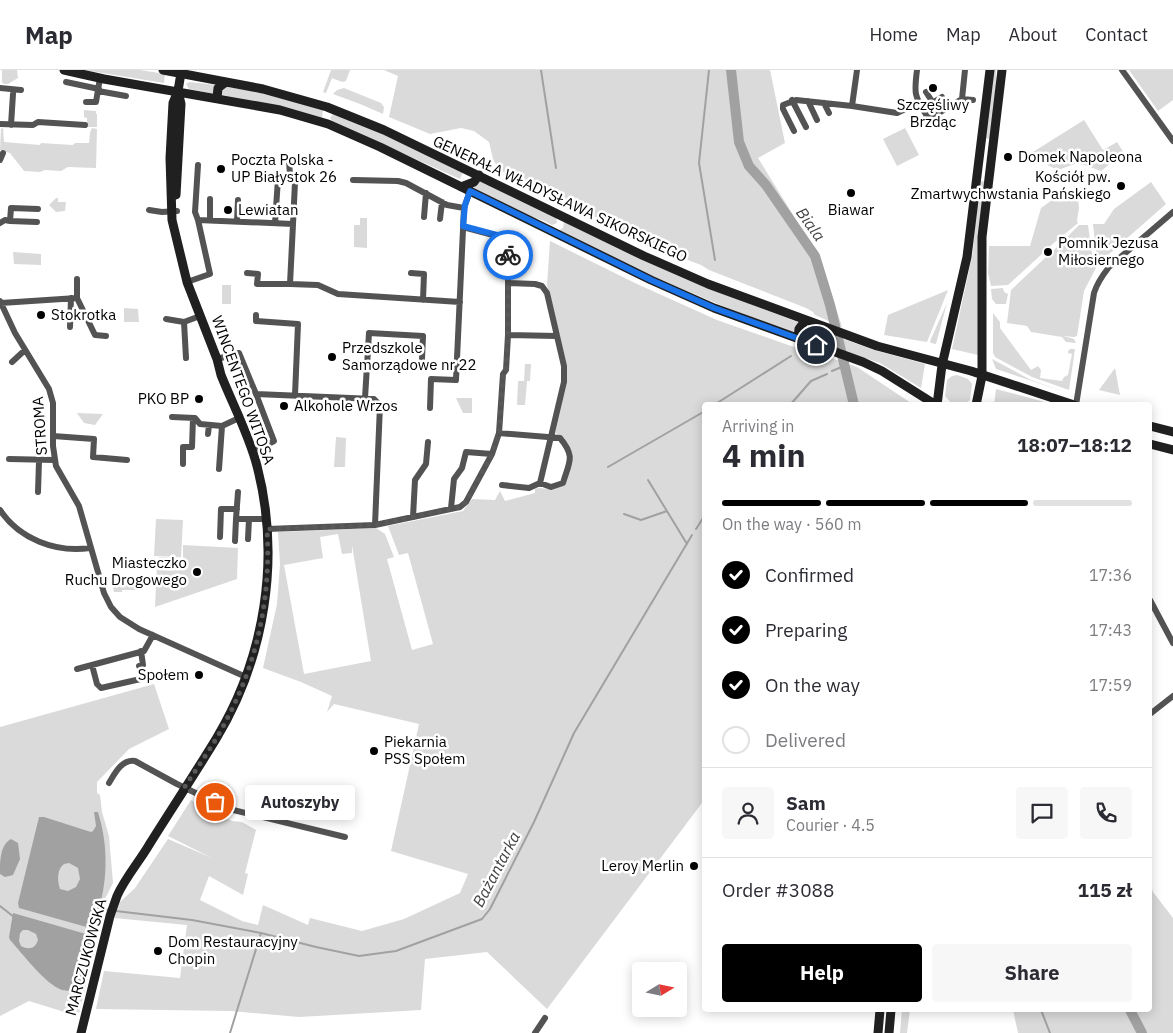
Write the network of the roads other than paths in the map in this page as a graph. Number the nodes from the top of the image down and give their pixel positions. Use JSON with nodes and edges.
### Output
{"nodes":[{"id":1,"x":64,"y":70,"type":"edge"},
{"id":2,"x":163,"y":70,"type":"edge"},
{"id":3,"x":856,"y":70,"type":"edge"},
{"id":4,"x":916,"y":70,"type":"edge"},
{"id":5,"x":965,"y":70,"type":"edge"},
{"id":6,"x":990,"y":70,"type":"edge"},
{"id":7,"x":1002,"y":70,"type":"edge"},
{"id":8,"x":1122,"y":70,"type":"edge"},
{"id":9,"x":181,"y":72,"type":"edge"},
{"id":10,"x":100,"y":78,"type":"junction"},
{"id":11,"x":66,"y":82,"type":"dead end"},
{"id":12,"x":226,"y":82,"type":"junction"},
{"id":13,"x":0,"y":88,"type":"edge"},
{"id":14,"x":21,"y":90,"type":"dead end"},
{"id":15,"x":98,"y":90,"type":"junction"},
{"id":16,"x":178,"y":91,"type":"junction"},
{"id":17,"x":926,"y":92,"type":"dead end"},
{"id":18,"x":13,"y":94,"type":"dead end"},
{"id":19,"x":126,"y":96,"type":"dead end"},
{"id":20,"x":942,"y":97,"type":"dead end"},
{"id":21,"x":217,"y":98,"type":"junction"},
{"id":22,"x":962,"y":99,"type":"junction"},
{"id":23,"x":792,"y":100,"type":"junction"},
{"id":24,"x":973,"y":100,"type":"dead end"},
{"id":25,"x":808,"y":101,"type":"junction"},
{"id":26,"x":86,"y":102,"type":"dead end"},
{"id":27,"x":824,"y":103,"type":"junction"},
{"id":28,"x":932,"y":103,"type":"junction"},
{"id":29,"x":327,"y":106,"type":"junction"},
{"id":30,"x":852,"y":106,"type":"junction"},
{"id":31,"x":920,"y":106,"type":"junction"},
{"id":32,"x":829,"y":113,"type":"dead end"},
{"id":33,"x":818,"y":120,"type":"dead end"},
{"id":34,"x":0,"y":124,"type":"edge"},
{"id":35,"x":328,"y":124,"type":"junction"},
{"id":36,"x":11,"y":125,"type":"junction"},
{"id":37,"x":85,"y":125,"type":"dead end"},
{"id":38,"x":806,"y":127,"type":"dead end"},
{"id":39,"x":794,"y":131,"type":"dead end"},
{"id":40,"x":1173,"y":141,"type":"edge"},
{"id":41,"x":3,"y":153,"type":"dead end"},
{"id":42,"x":0,"y":160,"type":"edge"},
{"id":43,"x":289,"y":160,"type":"dead end"},
{"id":44,"x":198,"y":165,"type":"dead end"},
{"id":45,"x":479,"y":175,"type":"junction"},
{"id":46,"x":278,"y":179,"type":"dead end"},
{"id":47,"x":353,"y":180,"type":"dead end"},
{"id":48,"x":461,"y":187,"type":"junction"},
{"id":49,"x":470,"y":191,"type":"junction"},
{"id":50,"x":426,"y":193,"type":"junction"},
{"id":51,"x":210,"y":198,"type":"dead end"},
{"id":52,"x":238,"y":200,"type":"dead end"},
{"id":53,"x":442,"y":202,"type":"junction"},
{"id":54,"x":464,"y":208,"type":"junction"},
{"id":55,"x":38,"y":209,"type":"dead end"},
{"id":56,"x":149,"y":210,"type":"dead end"},
{"id":57,"x":174,"y":211,"type":"junction"},
{"id":58,"x":1173,"y":212,"type":"edge"},
{"id":59,"x":559,"y":214,"type":"junction"},
{"id":60,"x":424,"y":217,"type":"dead end"},
{"id":61,"x":440,"y":219,"type":"dead end"},
{"id":62,"x":198,"y":220,"type":"junction"},
{"id":63,"x":210,"y":220,"type":"junction"},
{"id":64,"x":10,"y":221,"type":"junction"},
{"id":65,"x":37,"y":222,"type":"dead end"},
{"id":66,"x":237,"y":222,"type":"junction"},
{"id":67,"x":0,"y":223,"type":"edge"},
{"id":68,"x":275,"y":223,"type":"junction"},
{"id":69,"x":293,"y":224,"type":"junction"},
{"id":70,"x":463,"y":226,"type":"junction"},
{"id":71,"x":551,"y":231,"type":"junction"},
{"id":72,"x":246,"y":273,"type":"dead end"},
{"id":73,"x":411,"y":273,"type":"dead end"},
{"id":74,"x":77,"y":279,"type":"dead end"},
{"id":75,"x":188,"y":282,"type":"junction"},
{"id":76,"x":508,"y":283,"type":"junction"},
{"id":77,"x":290,"y":284,"type":"junction"},
{"id":78,"x":74,"y":298,"type":"junction"},
{"id":79,"x":423,"y":300,"type":"junction"},
{"id":80,"x":0,"y":302,"type":"edge"},
{"id":81,"x":460,"y":302,"type":"junction"},
{"id":82,"x":256,"y":315,"type":"dead end"},
{"id":83,"x":200,"y":316,"type":"junction"},
{"id":84,"x":166,"y":319,"type":"dead end"},
{"id":85,"x":805,"y":321,"type":"junction"},
{"id":86,"x":184,"y":322,"type":"junction"},
{"id":87,"x":70,"y":326,"type":"dead end"},
{"id":88,"x":508,"y":334,"type":"junction"},
{"id":89,"x":106,"y":336,"type":"dead end"},
{"id":90,"x":557,"y":336,"type":"junction"},
{"id":91,"x":798,"y":339,"type":"junction"},
{"id":92,"x":25,"y":350,"type":"junction"},
{"id":93,"x":186,"y":358,"type":"dead end"},
{"id":94,"x":217,"y":359,"type":"junction"},
{"id":95,"x":422,"y":359,"type":"dead end"},
{"id":96,"x":12,"y":362,"type":"dead end"},
{"id":97,"x":942,"y":365,"type":"junction"},
{"id":98,"x":982,"y":376,"type":"junction"},
{"id":99,"x":256,"y":394,"type":"junction"},
{"id":100,"x":295,"y":395,"type":"junction"},
{"id":101,"x":365,"y":398,"type":"junction"},
{"id":102,"x":931,"y":402,"type":"edge"},
{"id":103,"x":936,"y":402,"type":"edge"},
{"id":104,"x":977,"y":402,"type":"edge"},
{"id":105,"x":1065,"y":402,"type":"edge"},
{"id":106,"x":1076,"y":402,"type":"edge"},
{"id":107,"x":430,"y":408,"type":"dead end"},
{"id":108,"x":172,"y":417,"type":"dead end"},
{"id":109,"x":193,"y":418,"type":"junction"},
{"id":110,"x":239,"y":418,"type":"junction"},
{"id":111,"x":209,"y":425,"type":"junction"},
{"id":112,"x":222,"y":426,"type":"junction"},
{"id":113,"x":1152,"y":427,"type":"edge"},
{"id":114,"x":1173,"y":432,"type":"edge"},
{"id":115,"x":499,"y":433,"type":"junction"},
{"id":116,"x":208,"y":434,"type":"dead end"},
{"id":117,"x":53,"y":436,"type":"junction"},
{"id":118,"x":551,"y":436,"type":"junction"},
{"id":119,"x":428,"y":442,"type":"dead end"},
{"id":120,"x":1152,"y":445,"type":"edge"},
{"id":121,"x":1173,"y":450,"type":"edge"},
{"id":122,"x":253,"y":452,"type":"junction"},
{"id":123,"x":492,"y":454,"type":"junction"},
{"id":124,"x":10,"y":460,"type":"dead end"},
{"id":125,"x":54,"y":460,"type":"junction"},
{"id":126,"x":127,"y":460,"type":"dead end"},
{"id":127,"x":39,"y":461,"type":"junction"},
{"id":128,"x":183,"y":464,"type":"dead end"},
{"id":129,"x":219,"y":469,"type":"dead end"},
{"id":130,"x":540,"y":483,"type":"junction"},
{"id":131,"x":502,"y":484,"type":"dead end"},
{"id":132,"x":38,"y":492,"type":"dead end"},
{"id":133,"x":238,"y":492,"type":"dead end"},
{"id":134,"x":452,"y":508,"type":"junction"},
{"id":135,"x":237,"y":509,"type":"junction"},
{"id":136,"x":0,"y":510,"type":"edge"},
{"id":137,"x":413,"y":518,"type":"junction"},
{"id":138,"x":236,"y":519,"type":"junction"},
{"id":139,"x":249,"y":519,"type":"junction"},
{"id":140,"x":266,"y":519,"type":"junction"},
{"id":141,"x":375,"y":525,"type":"junction"},
{"id":142,"x":267,"y":529,"type":"junction"},
{"id":143,"x":220,"y":537,"type":"dead end"},
{"id":144,"x":248,"y":539,"type":"dead end"},
{"id":145,"x":235,"y":541,"type":"dead end"},
{"id":146,"x":90,"y":548,"type":"junction"},
{"id":147,"x":1152,"y":604,"type":"edge"},
{"id":148,"x":153,"y":635,"type":"junction"},
{"id":149,"x":1173,"y":643,"type":"edge"},
{"id":150,"x":141,"y":651,"type":"junction"},
{"id":151,"x":92,"y":665,"type":"junction"},
{"id":152,"x":139,"y":666,"type":"dead end"},
{"id":153,"x":77,"y":669,"type":"dead end"},
{"id":154,"x":246,"y":677,"type":"junction"},
{"id":155,"x":145,"y":678,"type":"dead end"},
{"id":156,"x":1173,"y":696,"type":"edge"},
{"id":157,"x":1152,"y":712,"type":"edge"},
{"id":158,"x":109,"y":783,"type":"dead end"},
{"id":159,"x":184,"y":788,"type":"junction"},
{"id":160,"x":344,"y":837,"type":"dead end"},
{"id":161,"x":880,"y":1012,"type":"edge"},
{"id":162,"x":891,"y":1012,"type":"edge"},
{"id":163,"x":545,"y":1018,"type":"dead end"},
{"id":164,"x":81,"y":1033,"type":"edge"},
{"id":165,"x":535,"y":1033,"type":"edge"},
{"id":166,"x":878,"y":1033,"type":"edge"},
{"id":167,"x":889,"y":1033,"type":"edge"}],
"edges":[{"from":1,"to":10,"type":"main road","name":"GENERAŁA WŁADYSŁAWA SIKORSKIEGO"},
{"from":2,"to":9,"type":"main road","name":"GENERAŁA WŁADYSŁAWA SIKORSKIEGO"},
{"from":3,"to":30,"type":"street"},
{"from":4,"to":31,"type":"street"},
{"from":5,"to":22,"type":"street"},
{"from":6,"to":97,"type":"main road"},
{"from":7,"to":98,"type":"main road"},
{"from":8,"to":40,"type":"street"},
{"from":9,"to":12,"type":"main road","name":"GENERAŁA WŁADYSŁAWA SIKORSKIEGO"},
{"from":9,"to":16,"type":"main road","name":"WINCENTEGO WITOSA"},
{"from":10,"to":15,"type":"street"},
{"from":10,"to":16,"type":"main road","name":"GENERAŁA WŁADYSŁAWA SIKORSKIEGO"},
{"from":11,"to":15,"type":"street"},
{"from":12,"to":21,"type":"main road"},
{"from":12,"to":29,"type":"main road","name":"GENERAŁA WŁADYSŁAWA SIKORSKIEGO"},
{"from":13,"to":14,"type":"street"},
{"from":15,"to":19,"type":"street"},
{"from":15,"to":26,"type":"street"},
{"from":16,"to":21,"type":"main road","name":"GENERAŁA WŁADYSŁAWA SIKORSKIEGO"},
{"from":16,"to":57,"type":"main road","name":"WINCENTEGO WITOSA"},
{"from":17,"to":28,"type":"street"},
{"from":18,"to":36,"type":"street"},
{"from":20,"to":28,"type":"street"},
{"from":21,"to":35,"type":"main road","name":"GENERAŁA WŁADYSŁAWA SIKORSKIEGO"},
{"from":22,"to":24,"type":"street"},
{"from":22,"to":31,"type":"street"},
{"from":23,"to":25,"type":"street"},
{"from":23,"to":38,"type":"street"},
{"from":23,"to":39,"type":"street"},
{"from":25,"to":27,"type":"street"},
{"from":25,"to":33,"type":"street"},
{"from":27,"to":30,"type":"street"},
{"from":27,"to":32,"type":"street"},
{"from":28,"to":31,"type":"street"},
{"from":29,"to":35,"type":"main road"},
{"from":29,"to":45,"type":"main road","name":"GENERAŁA WŁADYSŁAWA SIKORSKIEGO"},
{"from":30,"to":31,"type":"street"},
{"from":34,"to":36,"type":"street"},
{"from":35,"to":48,"type":"main road","name":"GENERAŁA WŁADYSŁAWA SIKORSKIEGO"},
{"from":36,"to":37,"type":"street"},
{"from":41,"to":42,"type":"street"},
{"from":43,"to":69,"type":"street"},
{"from":44,"to":62,"type":"street"},
{"from":45,"to":48,"type":"main road"},
{"from":45,"to":59,"type":"main road","name":"GENERAŁA WŁADYSŁAWA SIKORSKIEGO"},
{"from":46,"to":68,"type":"street"},
{"from":47,"to":50,"type":"street"},
{"from":48,"to":49,"type":"main road","name":"GENERAŁA WŁADYSŁAWA SIKORSKIEGO"},
{"from":49,"to":54,"type":"street"},
{"from":49,"to":71,"type":"main road","name":"GENERAŁA WŁADYSŁAWA SIKORSKIEGO"},
{"from":50,"to":53,"type":"street"},
{"from":50,"to":60,"type":"street"},
{"from":51,"to":63,"type":"street"},
{"from":52,"to":66,"type":"street"},
{"from":53,"to":54,"type":"street"},
{"from":53,"to":61,"type":"street"},
{"from":54,"to":70,"type":"street"},
{"from":55,"to":64,"type":"street"},
{"from":56,"to":57,"type":"street"},
{"from":57,"to":75,"type":"main road","name":"WINCENTEGO WITOSA"},
{"from":58,"to":106,"type":"street"},
{"from":59,"to":71,"type":"main road"},
{"from":59,"to":85,"type":"main road","name":"GENERAŁA WŁADYSŁAWA SIKORSKIEGO"},
{"from":62,"to":63,"type":"street"},
{"from":62,"to":75,"type":"street"},
{"from":63,"to":66,"type":"street"},
{"from":64,"to":65,"type":"street"},
{"from":64,"to":67,"type":"street"},
{"from":66,"to":68,"type":"street"},
{"from":68,"to":69,"type":"street"},
{"from":69,"to":77,"type":"street"},
{"from":70,"to":76,"type":"street"},
{"from":70,"to":81,"type":"street"},
{"from":71,"to":91,"type":"main road","name":"GENERAŁA WŁADYSŁAWA SIKORSKIEGO"},
{"from":72,"to":77,"type":"street"},
{"from":73,"to":79,"type":"street"},
{"from":74,"to":78,"type":"street"},
{"from":75,"to":83,"type":"main road","name":"WINCENTEGO WITOSA"},
{"from":76,"to":88,"type":"street"},
{"from":76,"to":90,"type":"street"},
{"from":77,"to":79,"type":"street"},
{"from":78,"to":80,"type":"street"},
{"from":78,"to":87,"type":"street"},
{"from":78,"to":89,"type":"street"},
{"from":79,"to":81,"type":"street"},
{"from":80,"to":92,"type":"street","name":"STROMA"},
{"from":81,"to":107,"type":"street"},
{"from":82,"to":100,"type":"street"},
{"from":83,"to":86,"type":"street"},
{"from":83,"to":94,"type":"main road","name":"WINCENTEGO WITOSA"},
{"from":84,"to":86,"type":"street"},
{"from":85,"to":91,"type":"main road"},
{"from":85,"to":97,"type":"main road","name":"GENERAŁA WŁADYSŁAWA SIKORSKIEGO"},
{"from":86,"to":93,"type":"street"},
{"from":88,"to":90,"type":"street"},
{"from":88,"to":115,"type":"street"},
{"from":90,"to":118,"type":"street"},
{"from":91,"to":102,"type":"main road","name":"GENERAŁA WŁADYSŁAWA SIKORSKIEGO"},
{"from":92,"to":96,"type":"street"},
{"from":92,"to":117,"type":"street","name":"STROMA"},
{"from":94,"to":99,"type":"street"},
{"from":94,"to":110,"type":"main road","name":"WINCENTEGO WITOSA"},
{"from":95,"to":101,"type":"street"},
{"from":97,"to":98,"type":"main road","name":"GENERAŁA WŁADYSŁAWA SIKORSKIEGO"},
{"from":97,"to":103,"type":"main road"},
{"from":98,"to":104,"type":"main road"},
{"from":98,"to":105,"type":"main road","name":"GENERAŁA WŁADYSŁAWA SIKORSKIEGO"},
{"from":99,"to":100,"type":"street"},
{"from":99,"to":122,"type":"street"},
{"from":100,"to":101,"type":"street"},
{"from":101,"to":141,"type":"street"},
{"from":108,"to":109,"type":"street"},
{"from":109,"to":111,"type":"street"},
{"from":109,"to":128,"type":"street"},
{"from":110,"to":112,"type":"street"},
{"from":110,"to":122,"type":"main road","name":"WINCENTEGO WITOSA"},
{"from":111,"to":112,"type":"street"},
{"from":111,"to":116,"type":"street"},
{"from":112,"to":129,"type":"street"},
{"from":113,"to":114,"type":"main road"},
{"from":115,"to":118,"type":"street"},
{"from":115,"to":123,"type":"street"},
{"from":117,"to":125,"type":"street","name":"STROMA"},
{"from":117,"to":126,"type":"street"},
{"from":118,"to":130,"type":"street"},
{"from":118,"to":130,"type":"street"},
{"from":119,"to":137,"type":"street"},
{"from":120,"to":121,"type":"main road"},
{"from":122,"to":140,"type":"main road","name":"WINCENTEGO WITOSA"},
{"from":123,"to":134,"type":"street"},
{"from":123,"to":134,"type":"street"},
{"from":124,"to":127,"type":"street"},
{"from":125,"to":127,"type":"street"},
{"from":125,"to":146,"type":"street","name":"STROMA"},
{"from":127,"to":132,"type":"street"},
{"from":130,"to":131,"type":"street"},
{"from":133,"to":135,"type":"street"},
{"from":134,"to":137,"type":"street"},
{"from":135,"to":138,"type":"street"},
{"from":135,"to":143,"type":"street"},
{"from":136,"to":146,"type":"street"},
{"from":137,"to":141,"type":"street"},
{"from":138,"to":139,"type":"street"},
{"from":138,"to":145,"type":"street"},
{"from":139,"to":140,"type":"street"},
{"from":139,"to":144,"type":"street"},
{"from":140,"to":142,"type":"main road","name":"WINCENTEGO WITOSA"},
{"from":141,"to":142,"type":"street"},
{"from":142,"to":154,"type":"main road","name":"WINCENTEGO WITOSA"},
{"from":146,"to":148,"type":"street","name":"STROMA"},
{"from":147,"to":149,"type":"street"},
{"from":148,"to":150,"type":"street"},
{"from":148,"to":154,"type":"street","name":"STROMA"},
{"from":150,"to":151,"type":"street"},
{"from":150,"to":152,"type":"street"},
{"from":151,"to":153,"type":"street"},
{"from":151,"to":155,"type":"street"},
{"from":154,"to":159,"type":"main road","name":"MARCZUKOWSKA"},
{"from":156,"to":157,"type":"street"},
{"from":158,"to":159,"type":"street"},
{"from":159,"to":160,"type":"street"},
{"from":159,"to":164,"type":"main road","name":"MARCZUKOWSKA"},
{"from":161,"to":166,"type":"main road"},
{"from":162,"to":167,"type":"main road"},
{"from":163,"to":165,"type":"street"}]}
